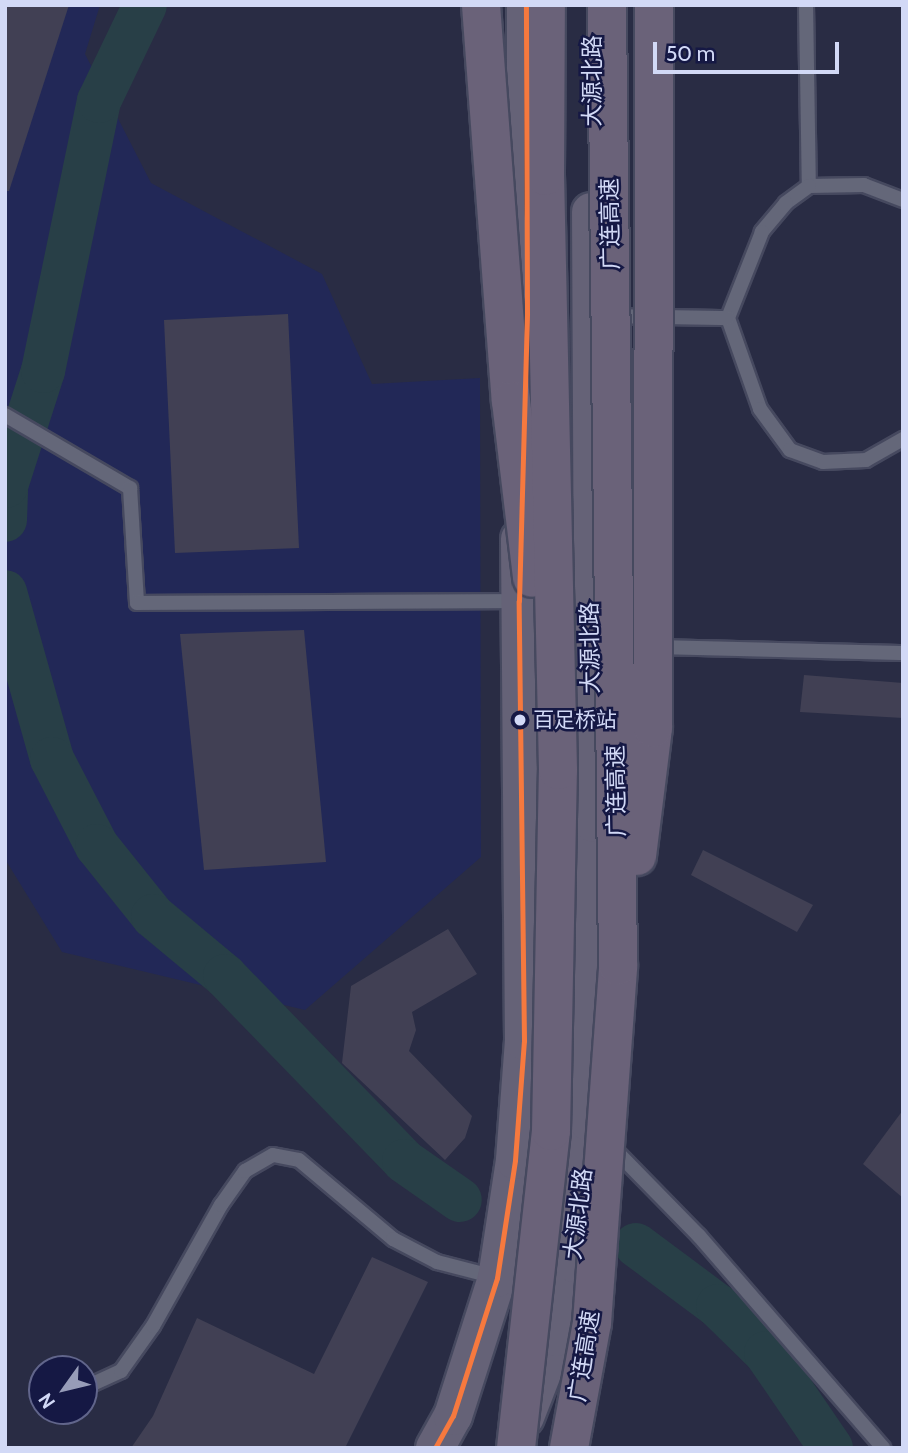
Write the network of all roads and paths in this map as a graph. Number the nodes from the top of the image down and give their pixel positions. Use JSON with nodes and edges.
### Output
{"nodes":[{"id":1,"x":481,"y":5,"type":"edge"},
{"id":2,"x":526,"y":5,"type":"edge"},
{"id":3,"x":546,"y":5,"type":"edge"},
{"id":4,"x":592,"y":5,"type":"edge"},
{"id":5,"x":607,"y":5,"type":"edge"},
{"id":6,"x":654,"y":5,"type":"edge"},
{"id":7,"x":806,"y":5,"type":"edge"},
{"id":8,"x":809,"y":186,"type":"junction"},
{"id":9,"x":903,"y":200,"type":"edge"},
{"id":10,"x":527,"y":313,"type":"junction"},
{"id":11,"x":578,"y":315,"type":"junction"},
{"id":12,"x":728,"y":318,"type":"junction"},
{"id":13,"x":5,"y":415,"type":"edge"},
{"id":14,"x":903,"y":439,"type":"edge"},
{"id":15,"x":519,"y":601,"type":"junction"},
{"id":16,"x":589,"y":646,"type":"junction"},
{"id":17,"x":903,"y":653,"type":"edge"},
{"id":18,"x":558,"y":798,"type":"junction"},
{"id":19,"x":611,"y":1056,"type":"junction"},
{"id":20,"x":589,"y":1122,"type":"junction"},
{"id":21,"x":497,"y":1278,"type":"junction"},
{"id":22,"x":98,"y":1382,"type":"edge"},
{"id":23,"x":435,"y":1448,"type":"edge"},
{"id":24,"x":514,"y":1448,"type":"edge"},
{"id":25,"x":569,"y":1448,"type":"edge"},
{"id":26,"x":883,"y":1448,"type":"edge"}],
"edges":[{"from":1,"to":18,"type":"highway","bridge":true},
{"from":2,"to":10,"type":"main road"},
{"from":3,"to":18,"type":"highway","bridge":true},
{"from":4,"to":11,"type":"main road","name":"大源北路"},
{"from":5,"to":19,"type":"highway","name":"广连高速","bridge":true},
{"from":6,"to":19,"type":"highway","bridge":true},
{"from":7,"to":8,"type":"lane"},
{"from":8,"to":9,"type":"lane"},
{"from":8,"to":12,"type":"lane"},
{"from":10,"to":11,"type":"lane"},
{"from":10,"to":15,"type":"main road"},
{"from":11,"to":12,"type":"lane"},
{"from":11,"to":16,"type":"main road","name":"大源北路"},
{"from":12,"to":14,"type":"lane"},
{"from":13,"to":15,"type":"lane"},
{"from":15,"to":21,"type":"main road"},
{"from":16,"to":17,"type":"lane"},
{"from":16,"to":20,"type":"main road","name":"大源北路"},
{"from":18,"to":24,"type":"highway","bridge":true},
{"from":19,"to":25,"type":"highway","name":"广连高速","bridge":true},
{"from":20,"to":24,"type":"main road","name":"大源北路"},
{"from":20,"to":26,"type":"lane"},
{"from":21,"to":22,"type":"lane"},
{"from":21,"to":23,"type":"main road"}]}
